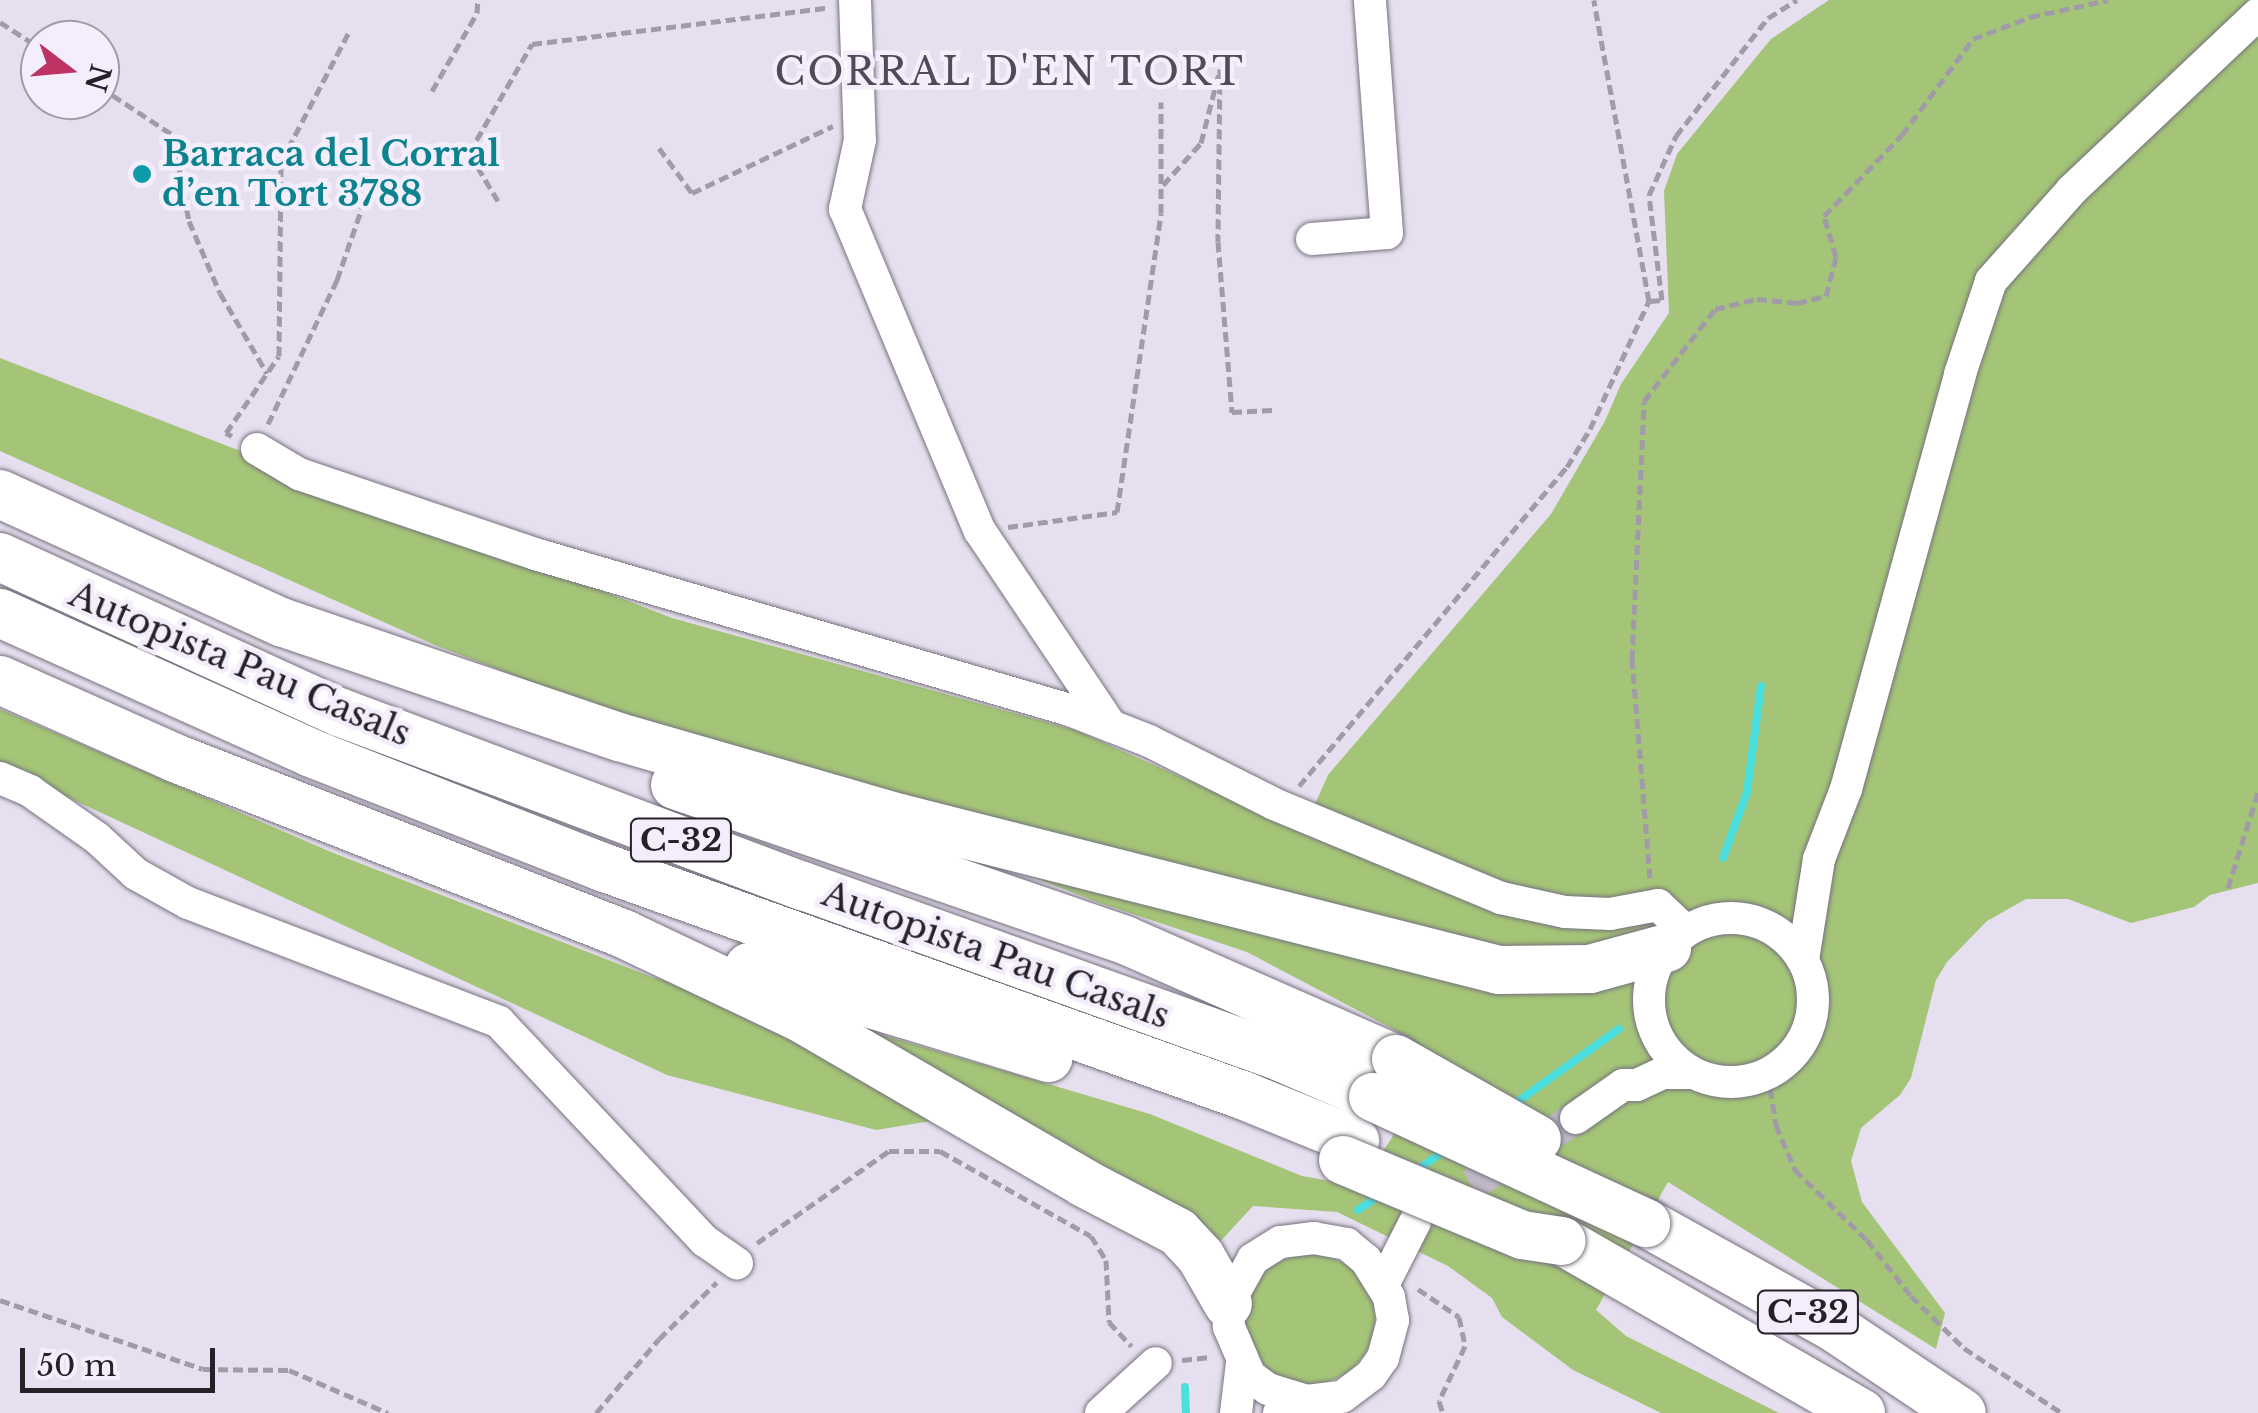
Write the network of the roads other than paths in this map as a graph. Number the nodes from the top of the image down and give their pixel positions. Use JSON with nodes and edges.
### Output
{"nodes":[{"id":1,"x":1370,"y":0,"type":"edge"},
{"id":2,"x":855,"y":2,"type":"edge"},
{"id":3,"x":2258,"y":14,"type":"edge"},
{"id":4,"x":1312,"y":239,"type":"dead end"},
{"id":5,"x":257,"y":450,"type":"road end"},
{"id":6,"x":0,"y":494,"type":"edge"},
{"id":7,"x":0,"y":558,"type":"edge"},
{"id":8,"x":0,"y":613,"type":"edge"},
{"id":9,"x":281,"y":622,"type":"junction"},
{"id":10,"x":0,"y":680,"type":"edge"},
{"id":11,"x":1111,"y":726,"type":"junction"},
{"id":12,"x":0,"y":778,"type":"edge"},
{"id":13,"x":1819,"y":859,"type":"junction"},
{"id":14,"x":1752,"y":920,"type":"junction"},
{"id":15,"x":1670,"y":928,"type":"junction"},
{"id":16,"x":624,"y":934,"type":"junction"},
{"id":17,"x":1803,"y":960,"type":"junction"},
{"id":18,"x":1656,"y":1033,"type":"junction"},
{"id":19,"x":1692,"y":1073,"type":"junction"},
{"id":20,"x":1384,"y":1078,"type":"junction"},
{"id":21,"x":1624,"y":1085,"type":"junction"},
{"id":22,"x":1576,"y":1118,"type":"tunnel mouth"},
{"id":23,"x":1349,"y":1151,"type":"junction"},
{"id":24,"x":1354,"y":1250,"type":"junction"},
{"id":25,"x":737,"y":1263,"type":"road end"},
{"id":26,"x":1386,"y":1291,"type":"junction"},
{"id":27,"x":1228,"y":1304,"type":"junction"},
{"id":28,"x":1156,"y":1362,"type":"dead end"},
{"id":29,"x":1242,"y":1363,"type":"junction"},
{"id":30,"x":1293,"y":1407,"type":"edge"},
{"id":31,"x":1101,"y":1413,"type":"edge"},
{"id":32,"x":1236,"y":1413,"type":"edge"},
{"id":33,"x":1861,"y":1413,"type":"edge"},
{"id":34,"x":1962,"y":1413,"type":"edge"}],
"edges":[{"from":1,"to":4,"type":"street"},
{"from":2,"to":11,"type":"street"},
{"from":3,"to":13,"type":"street"},
{"from":5,"to":11,"type":"street"},
{"from":6,"to":9,"type":"highway"},
{"from":7,"to":20,"type":"highway","name":"Autopista Pau Casals","number":"C-32"},
{"from":8,"to":23,"type":"highway","name":"Autopista Pau Casals","number":"C-32"},
{"from":9,"to":15,"type":"highway"},
{"from":9,"to":20,"type":"highway"},
{"from":10,"to":16,"type":"highway"},
{"from":11,"to":15,"type":"street"},
{"from":12,"to":25,"type":"street"},
{"from":13,"to":14,"type":"street"},
{"from":13,"to":17,"type":"street"},
{"from":14,"to":15,"type":"street"},
{"from":14,"to":17,"type":"street"},
{"from":15,"to":18,"type":"street"},
{"from":16,"to":23,"type":"highway"},
{"from":16,"to":27,"type":"highway"},
{"from":17,"to":19,"type":"street"},
{"from":18,"to":19,"type":"street"},
{"from":18,"to":21,"type":"street"},
{"from":19,"to":21,"type":"street"},
{"from":20,"to":34,"type":"highway","name":"Autopista Pau Casals","number":"C-32","bridge":true},
{"from":21,"to":22,"type":"street"},
{"from":23,"to":33,"type":"highway","name":"Autopista Pau Casals","number":"C-32","bridge":true},
{"from":24,"to":26,"type":"street"},
{"from":24,"to":26,"type":"street"},
{"from":24,"to":27,"type":"street"},
{"from":26,"to":30,"type":"street"},
{"from":27,"to":29,"type":"street"},
{"from":28,"to":31,"type":"street"},
{"from":29,"to":30,"type":"street"},
{"from":29,"to":32,"type":"street"}]}
